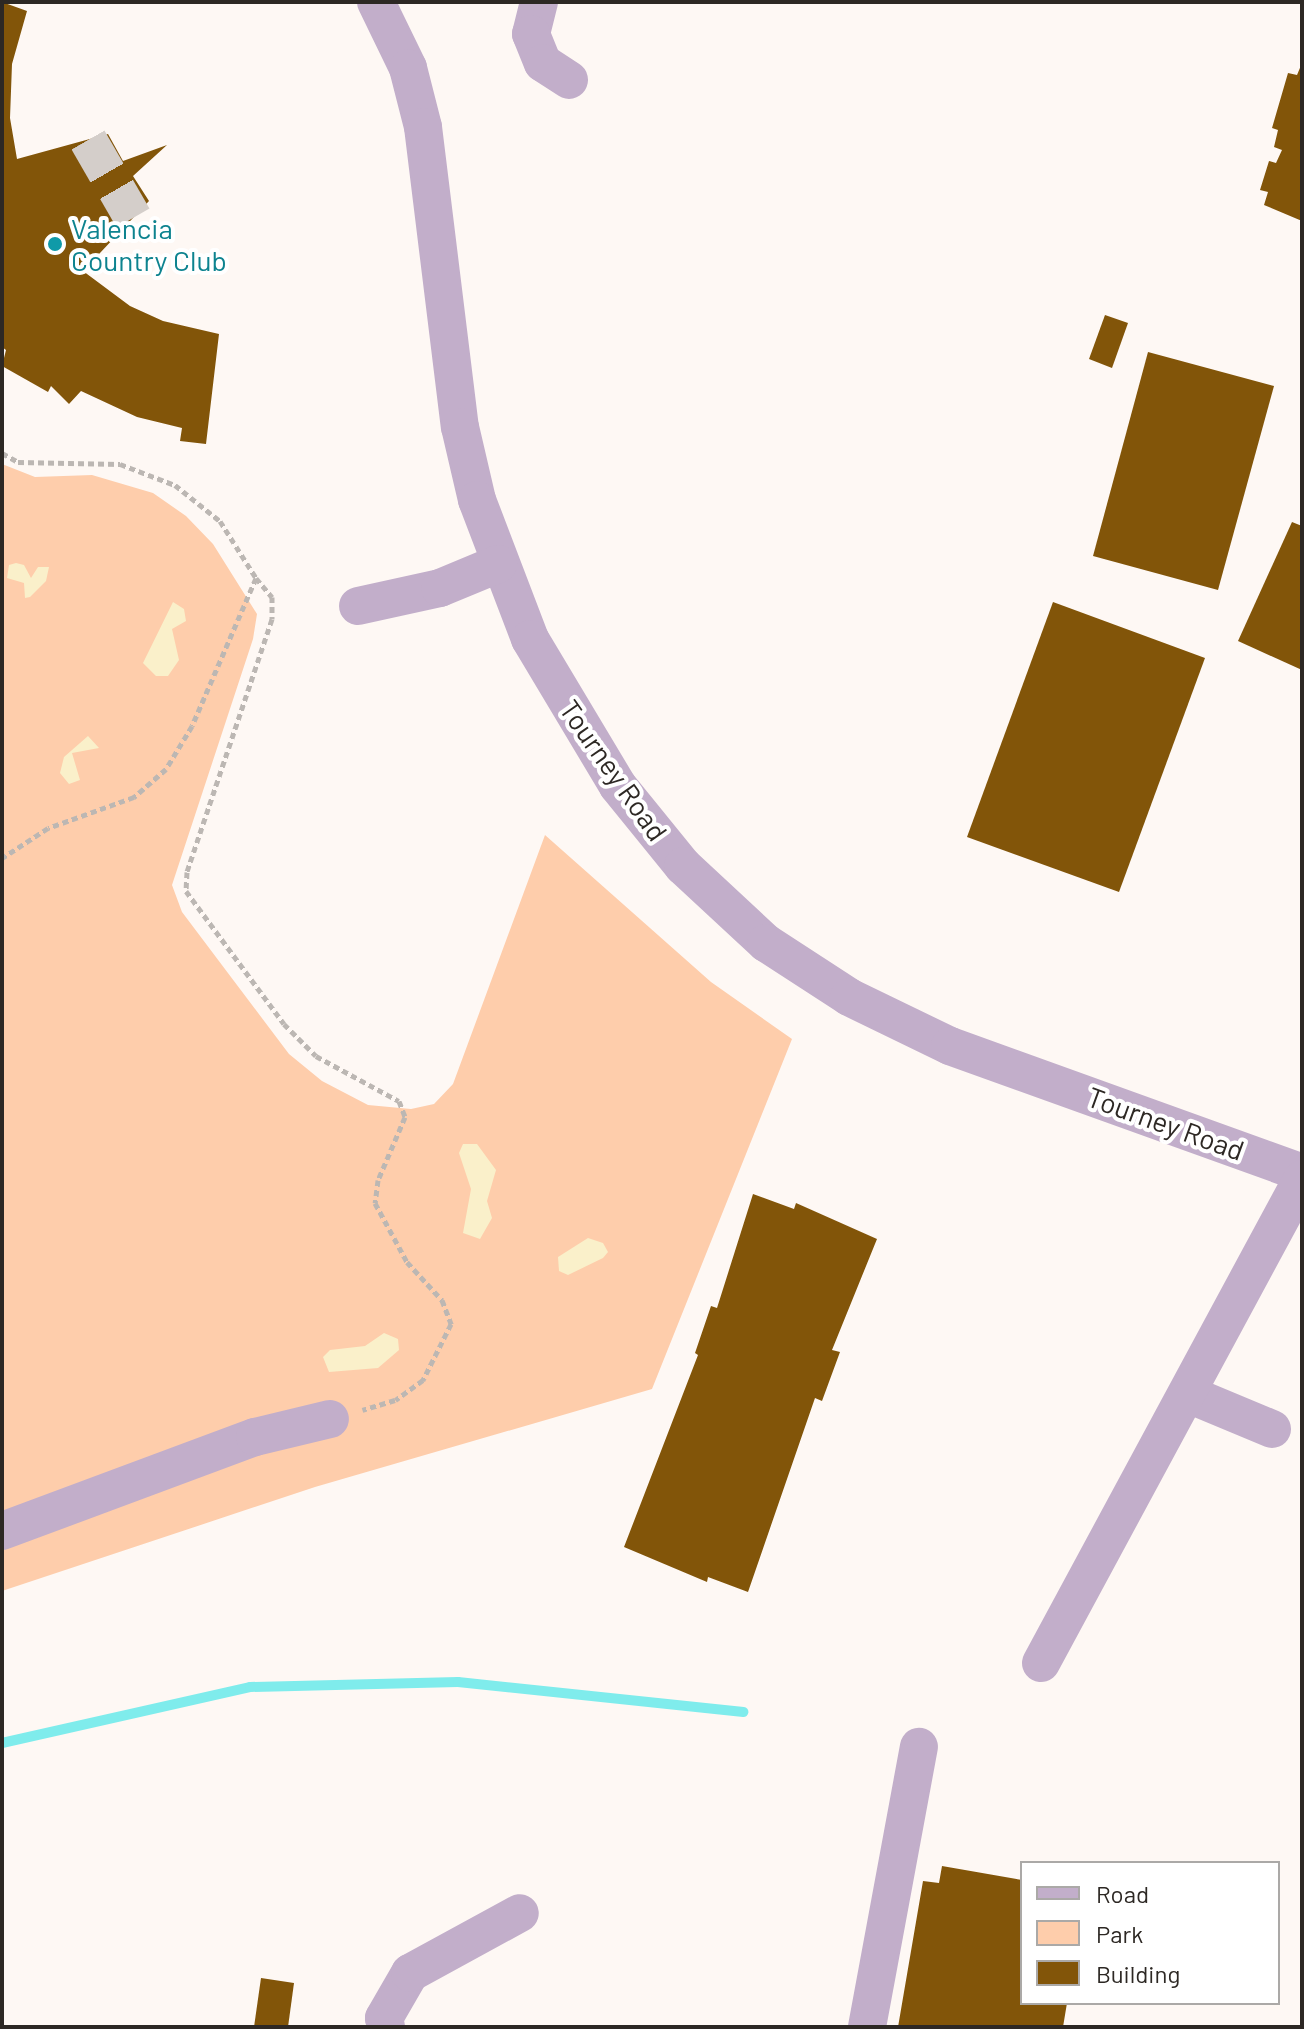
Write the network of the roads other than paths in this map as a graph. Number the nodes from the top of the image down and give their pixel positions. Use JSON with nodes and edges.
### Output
{"nodes":[{"id":1,"x":376,"y":2,"type":"edge"},
{"id":2,"x":539,"y":2,"type":"edge"},
{"id":3,"x":569,"y":80,"type":"dead end"},
{"id":4,"x":498,"y":564,"type":"junction"},
{"id":5,"x":358,"y":606,"type":"dead end"},
{"id":6,"x":1302,"y":1173,"type":"edge"},
{"id":7,"x":1302,"y":1179,"type":"edge"},
{"id":8,"x":1188,"y":1394,"type":"junction"},
{"id":9,"x":330,"y":1419,"type":"road end"},
{"id":10,"x":1272,"y":1429,"type":"dead end"},
{"id":11,"x":2,"y":1531,"type":"edge"},
{"id":12,"x":1041,"y":1663,"type":"dead end"},
{"id":13,"x":919,"y":1747,"type":"dead end"},
{"id":14,"x":520,"y":1913,"type":"dead end"},
{"id":15,"x":386,"y":2027,"type":"edge"},
{"id":16,"x":867,"y":2027,"type":"edge"}],
"edges":[{"from":1,"to":4,"type":"street","name":"Tourney Road"},
{"from":2,"to":3,"type":"street"},
{"from":4,"to":5,"type":"street"},
{"from":4,"to":6,"type":"street","name":"Tourney Road"},
{"from":7,"to":8,"type":"street"},
{"from":8,"to":10,"type":"street"},
{"from":8,"to":12,"type":"street"},
{"from":9,"to":11,"type":"street"},
{"from":13,"to":16,"type":"street"},
{"from":14,"to":15,"type":"street"}]}
